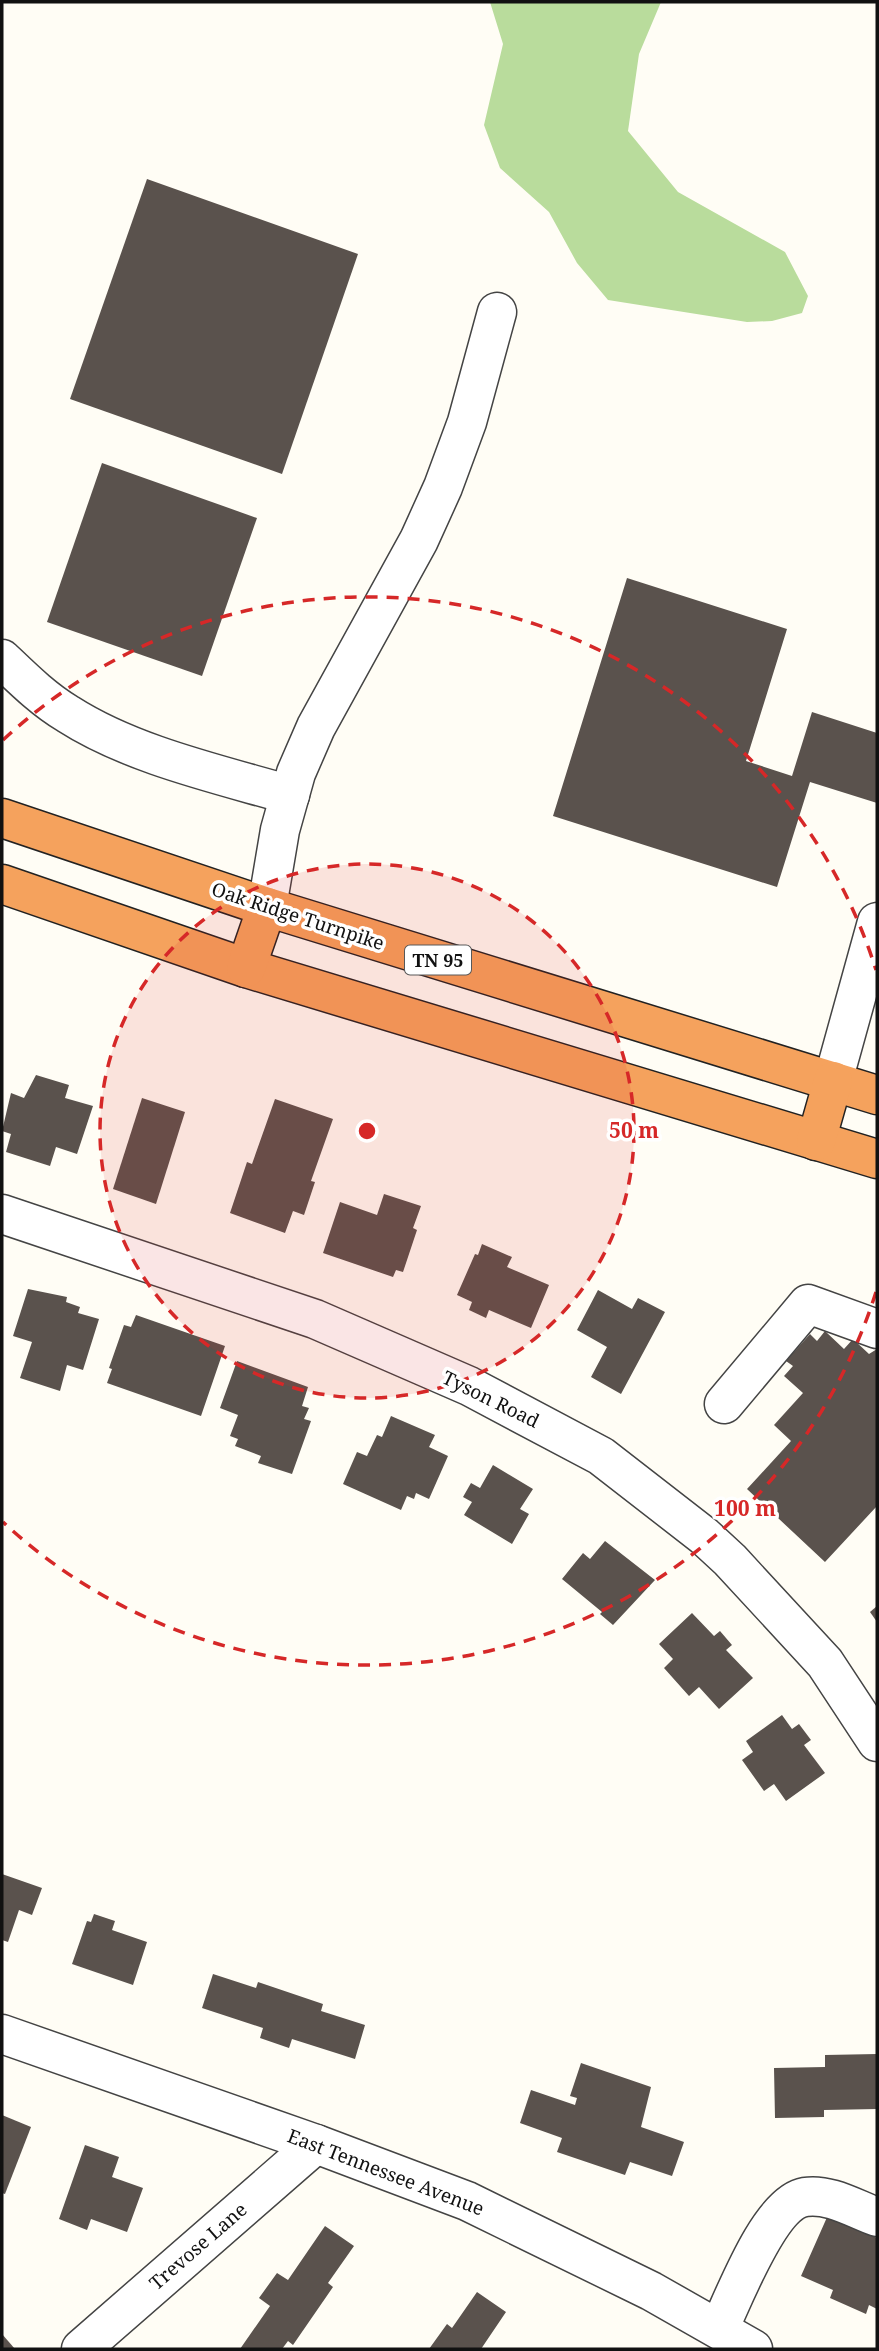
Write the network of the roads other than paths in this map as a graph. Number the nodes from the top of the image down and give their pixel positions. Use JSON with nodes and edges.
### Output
{"nodes":[{"id":1,"x":497,"y":312,"type":"dead end"},
{"id":2,"x":2,"y":659,"type":"edge"},
{"id":3,"x":290,"y":794,"type":"junction"},
{"id":4,"x":2,"y":818,"type":"edge"},
{"id":5,"x":2,"y":884,"type":"edge"},
{"id":6,"x":267,"y":907,"type":"junction"},
{"id":7,"x":877,"y":922,"type":"edge"},
{"id":8,"x":246,"y":968,"type":"junction"},
{"id":9,"x":833,"y":1081,"type":"junction"},
{"id":10,"x":877,"y":1095,"type":"edge"},
{"id":11,"x":816,"y":1141,"type":"junction"},
{"id":12,"x":877,"y":1159,"type":"edge"},
{"id":13,"x":2,"y":1214,"type":"edge"},
{"id":14,"x":877,"y":1329,"type":"edge"},
{"id":15,"x":724,"y":1404,"type":"dead end"},
{"id":16,"x":877,"y":1742,"type":"edge"},
{"id":17,"x":2,"y":2034,"type":"edge"},
{"id":18,"x":316,"y":2144,"type":"junction"},
{"id":19,"x":877,"y":2217,"type":"edge"},
{"id":20,"x":719,"y":2329,"type":"junction"},
{"id":21,"x":80,"y":2349,"type":"edge"},
{"id":22,"x":753,"y":2349,"type":"edge"}],
"edges":[{"from":1,"to":3,"type":"street"},
{"from":2,"to":3,"type":"street"},
{"from":3,"to":6,"type":"street"},
{"from":4,"to":6,"type":"highway","name":"Oak Ridge Turnpike","number":"TN 95"},
{"from":5,"to":8,"type":"highway"},
{"from":6,"to":8,"type":"highway"},
{"from":6,"to":9,"type":"highway","name":"Oak Ridge Turnpike","number":"TN 95"},
{"from":7,"to":9,"type":"street"},
{"from":8,"to":11,"type":"highway"},
{"from":9,"to":10,"type":"highway","name":"Oak Ridge Turnpike","number":"TN 95"},
{"from":9,"to":11,"type":"highway"},
{"from":11,"to":12,"type":"highway"},
{"from":13,"to":16,"type":"street","name":"Tyson Road"},
{"from":14,"to":15,"type":"street"},
{"from":17,"to":18,"type":"street","name":"East Tennessee Avenue"},
{"from":18,"to":20,"type":"street","name":"East Tennessee Avenue"},
{"from":18,"to":21,"type":"street","name":"Trevose Lane"},
{"from":19,"to":20,"type":"street"},
{"from":20,"to":22,"type":"street","name":"East Tennessee Avenue"}]}
